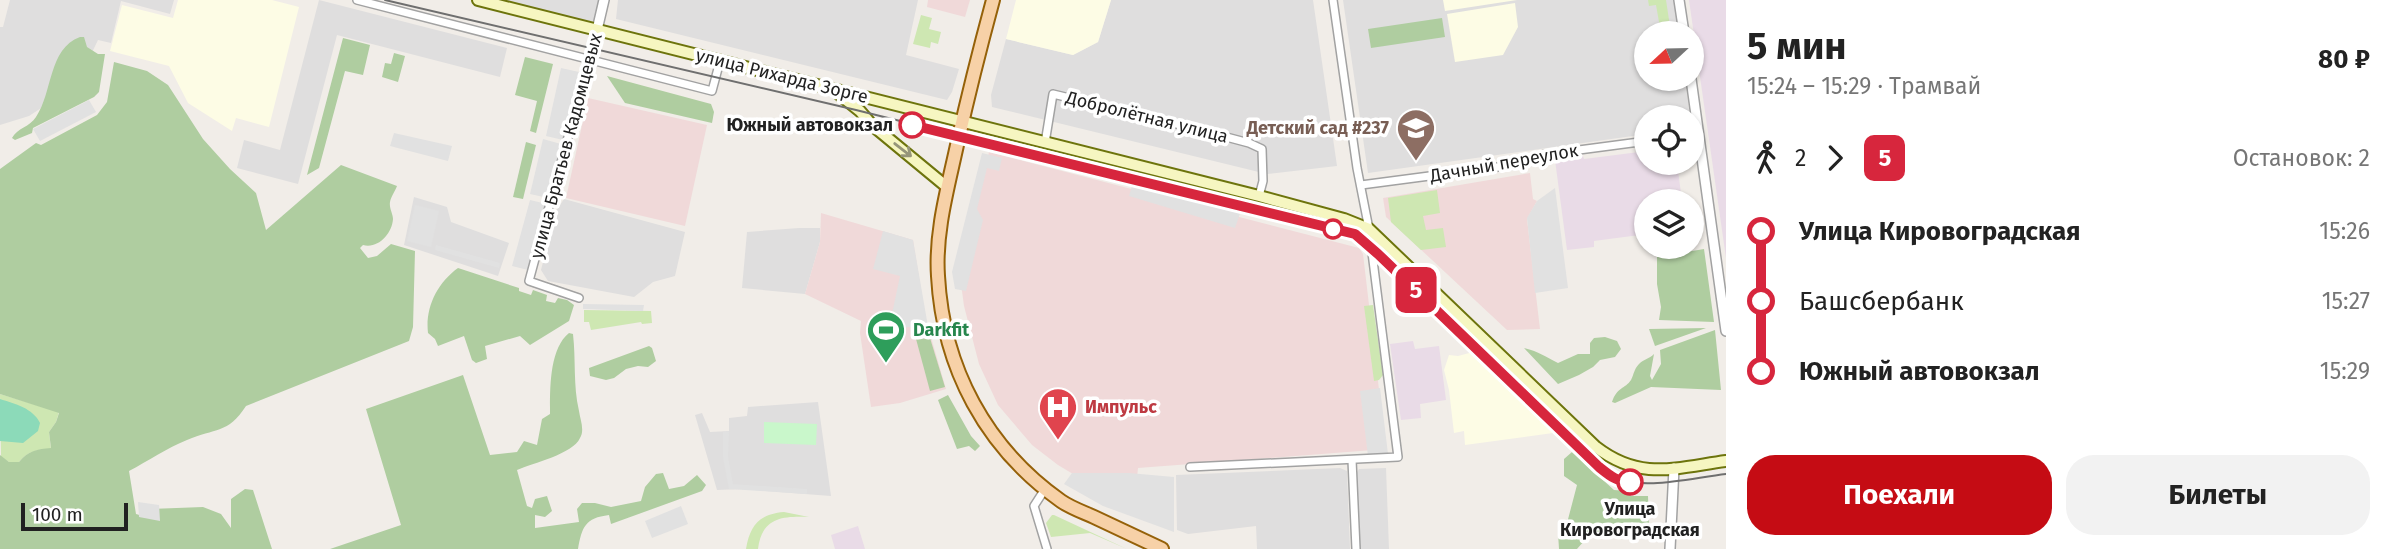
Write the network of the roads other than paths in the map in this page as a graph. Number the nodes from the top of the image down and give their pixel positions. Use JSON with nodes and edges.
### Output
{"nodes":[{"id":1,"x":357,"y":0,"type":"edge"},
{"id":2,"x":478,"y":0,"type":"edge"},
{"id":3,"x":604,"y":0,"type":"edge"},
{"id":4,"x":993,"y":0,"type":"edge"},
{"id":5,"x":1333,"y":0,"type":"edge"},
{"id":6,"x":1679,"y":0,"type":"edge"},
{"id":7,"x":1682,"y":21,"type":"edge"},
{"id":8,"x":597,"y":30,"type":"junction"},
{"id":9,"x":589,"y":58,"type":"junction"},
{"id":10,"x":720,"y":61,"type":"junction"},
{"id":11,"x":833,"y":89,"type":"junction"},
{"id":12,"x":962,"y":121,"type":"junction"},
{"id":13,"x":1045,"y":142,"type":"junction"},
{"id":14,"x":1634,"y":143,"type":"edge"},
{"id":15,"x":1701,"y":175,"type":"edge"},
{"id":16,"x":1361,"y":185,"type":"junction"},
{"id":17,"x":947,"y":187,"type":"junction"},
{"id":18,"x":1259,"y":196,"type":"junction"},
{"id":19,"x":1369,"y":229,"type":"junction"},
{"id":20,"x":579,"y":298,"type":"dead end"},
{"id":21,"x":1726,"y":331,"type":"edge"},
{"id":22,"x":1352,"y":460,"type":"junction"},
{"id":23,"x":1726,"y":461,"type":"edge"},
{"id":24,"x":1190,"y":467,"type":"dead end"},
{"id":25,"x":1674,"y":468,"type":"junction"},
{"id":26,"x":1045,"y":489,"type":"junction"},
{"id":27,"x":1047,"y":549,"type":"edge"},
{"id":28,"x":1162,"y":549,"type":"edge"},
{"id":29,"x":1356,"y":549,"type":"edge"},
{"id":30,"x":1670,"y":549,"type":"edge"}],
"edges":[{"from":1,"to":9,"type":"street"},
{"from":2,"to":8,"type":"main road","name":"улица Рихарда Зорге"},
{"from":3,"to":8,"type":"street","name":"улица Братьев Кадомцевых"},
{"from":4,"to":12,"type":"main road"},
{"from":5,"to":16,"type":"street"},
{"from":6,"to":7,"type":"street"},
{"from":8,"to":9,"type":"street","name":"улица Братьев Кадомцевых"},
{"from":8,"to":10,"type":"main road","name":"улица Рихарда Зорге"},
{"from":9,"to":10,"type":"street"},
{"from":9,"to":20,"type":"street","name":"улица Братьев Кадомцевых"},
{"from":10,"to":11,"type":"main road","name":"улица Рихарда Зорге"},
{"from":11,"to":12,"type":"main road","name":"улица Рихарда Зорге"},
{"from":11,"to":17,"type":"main road","one_way":true},
{"from":12,"to":13,"type":"main road","name":"улица Рихарда Зорге"},
{"from":12,"to":17,"type":"main road"},
{"from":13,"to":18,"type":"main road","name":"улица Рихарда Зорге"},
{"from":13,"to":18,"type":"street","name":"Добролётная улица"},
{"from":14,"to":16,"type":"street","name":"Дачный переулок"},
{"from":15,"to":21,"type":"street"},
{"from":16,"to":19,"type":"street"},
{"from":17,"to":26,"type":"main road"},
{"from":18,"to":19,"type":"main road","name":"улица Рихарда Зорге"},
{"from":19,"to":22,"type":"street"},
{"from":19,"to":25,"type":"main road"},
{"from":22,"to":24,"type":"street"},
{"from":22,"to":29,"type":"street"},
{"from":23,"to":25,"type":"main road"},
{"from":25,"to":30,"type":"street"},
{"from":26,"to":27,"type":"street"},
{"from":26,"to":28,"type":"main road"}]}
